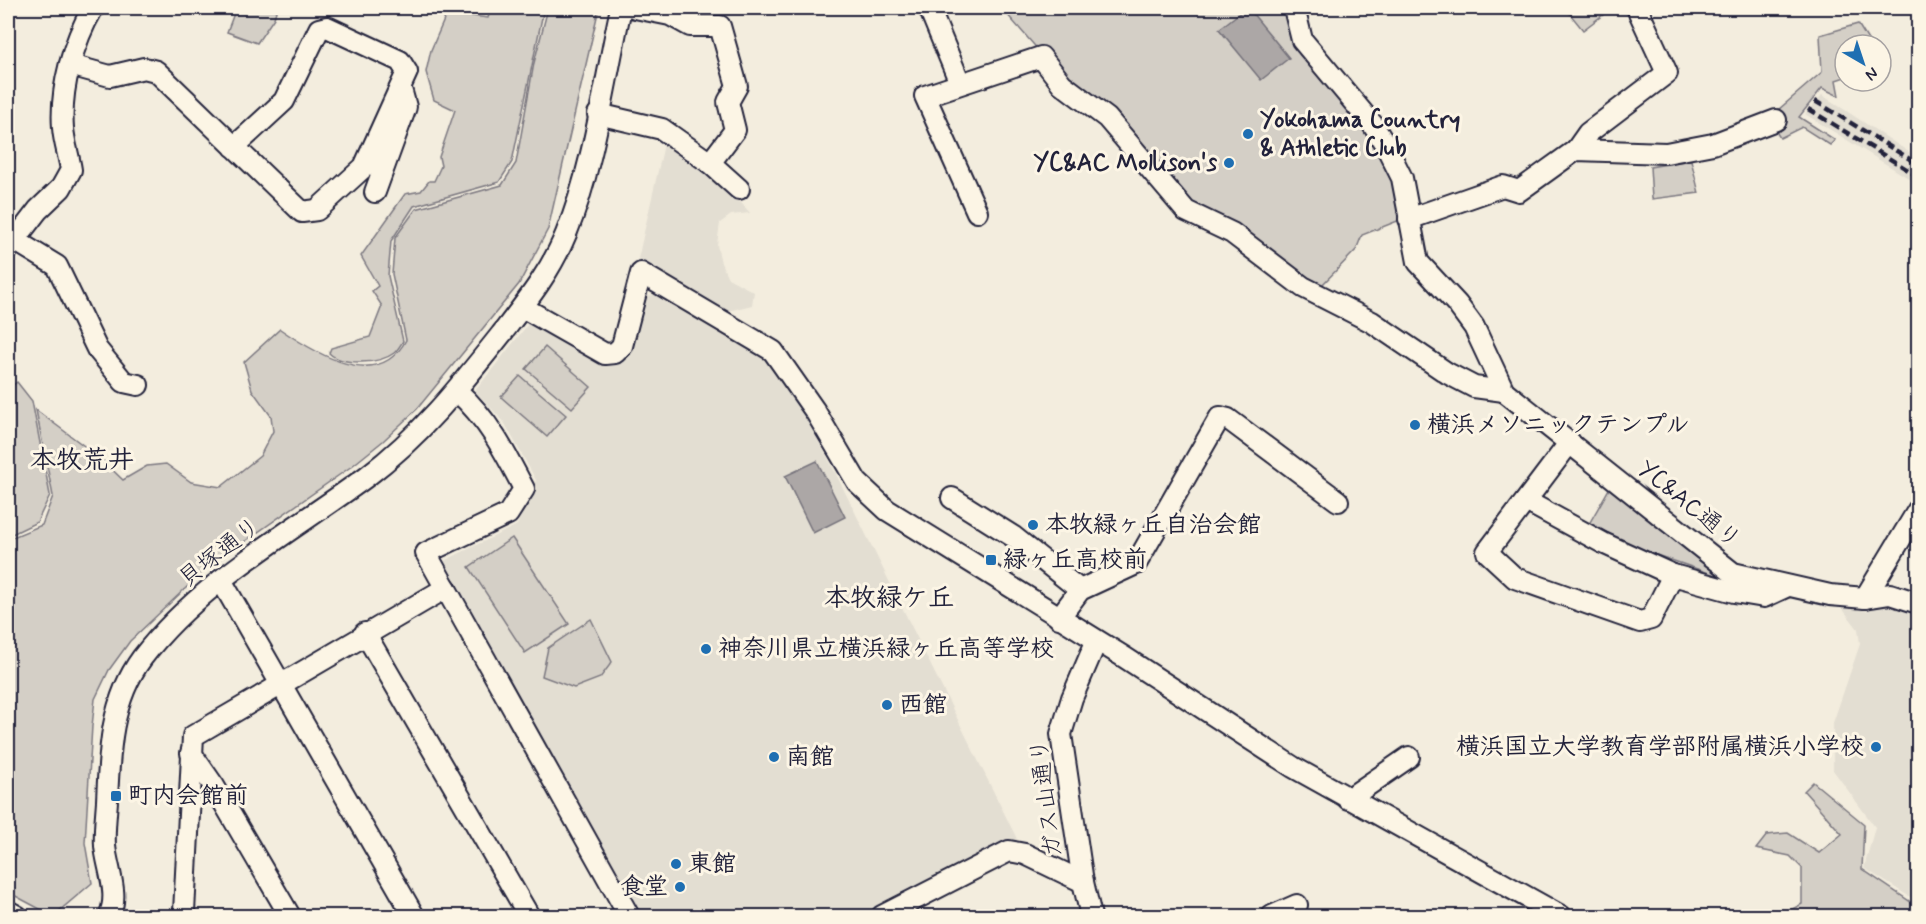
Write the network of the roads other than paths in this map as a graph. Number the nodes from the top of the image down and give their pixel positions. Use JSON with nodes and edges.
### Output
{"nodes":[{"id":1,"x":93,"y":8,"type":"edge"},
{"id":2,"x":621,"y":8,"type":"edge"},
{"id":3,"x":635,"y":8,"type":"edge"},
{"id":4,"x":929,"y":8,"type":"edge"},
{"id":5,"x":1294,"y":8,"type":"edge"},
{"id":6,"x":1636,"y":8,"type":"edge"},
{"id":7,"x":70,"y":65,"type":"junction"},
{"id":8,"x":960,"y":83,"type":"junction"},
{"id":9,"x":400,"y":86,"type":"junction"},
{"id":10,"x":598,"y":114,"type":"junction"},
{"id":11,"x":1776,"y":120,"type":"dead end"},
{"id":12,"x":234,"y":147,"type":"junction"},
{"id":13,"x":1576,"y":150,"type":"junction"},
{"id":14,"x":710,"y":163,"type":"junction"},
{"id":15,"x":739,"y":189,"type":"dead end"},
{"id":16,"x":375,"y":192,"type":"dead end"},
{"id":17,"x":976,"y":212,"type":"dead end"},
{"id":18,"x":1409,"y":219,"type":"junction"},
{"id":19,"x":12,"y":245,"type":"edge"},
{"id":20,"x":524,"y":308,"type":"junction"},
{"id":21,"x":138,"y":385,"type":"dead end"},
{"id":22,"x":457,"y":391,"type":"junction"},
{"id":23,"x":1504,"y":391,"type":"junction"},
{"id":24,"x":1570,"y":442,"type":"junction"},
{"id":25,"x":952,"y":498,"type":"dead end"},
{"id":26,"x":1338,"y":501,"type":"dead end"},
{"id":27,"x":1526,"y":501,"type":"junction"},
{"id":28,"x":1918,"y":510,"type":"edge"},
{"id":29,"x":1673,"y":575,"type":"junction"},
{"id":30,"x":221,"y":580,"type":"junction"},
{"id":31,"x":1788,"y":586,"type":"junction"},
{"id":32,"x":446,"y":588,"type":"junction"},
{"id":33,"x":1080,"y":590,"type":"junction"},
{"id":34,"x":1865,"y":598,"type":"junction"},
{"id":35,"x":1918,"y":603,"type":"edge"},
{"id":36,"x":1059,"y":618,"type":"junction"},
{"id":37,"x":365,"y":633,"type":"junction"},
{"id":38,"x":1096,"y":642,"type":"junction"},
{"id":39,"x":279,"y":684,"type":"junction"},
{"id":40,"x":191,"y":753,"type":"junction"},
{"id":41,"x":1409,"y":757,"type":"dead end"},
{"id":42,"x":1348,"y":799,"type":"junction"},
{"id":43,"x":1083,"y":882,"type":"junction"},
{"id":44,"x":1297,"y":905,"type":"dead end"},
{"id":45,"x":8,"y":911,"type":"edge"},
{"id":46,"x":895,"y":914,"type":"edge"},
{"id":47,"x":17,"y":916,"type":"edge"},
{"id":48,"x":109,"y":916,"type":"edge"},
{"id":49,"x":187,"y":916,"type":"edge"},
{"id":50,"x":290,"y":916,"type":"edge"},
{"id":51,"x":414,"y":916,"type":"edge"},
{"id":52,"x":529,"y":916,"type":"edge"},
{"id":53,"x":629,"y":916,"type":"edge"},
{"id":54,"x":1091,"y":916,"type":"edge"},
{"id":55,"x":1272,"y":916,"type":"edge"},
{"id":56,"x":1561,"y":916,"type":"edge"}],
"edges":[{"from":1,"to":7,"type":"street"},
{"from":2,"to":10,"type":"street","name":"貝塚通り"},
{"from":3,"to":14,"type":"street"},
{"from":4,"to":8,"type":"street"},
{"from":5,"to":18,"type":"street","name":"YC&AC通り"},
{"from":6,"to":13,"type":"street"},
{"from":7,"to":12,"type":"street"},
{"from":7,"to":19,"type":"street"},
{"from":8,"to":17,"type":"street"},
{"from":8,"to":23,"type":"street"},
{"from":9,"to":12,"type":"street"},
{"from":9,"to":12,"type":"street"},
{"from":9,"to":16,"type":"street"},
{"from":10,"to":14,"type":"street"},
{"from":10,"to":20,"type":"street","name":"貝塚通り"},
{"from":11,"to":13,"type":"street"},
{"from":13,"to":18,"type":"street"},
{"from":14,"to":15,"type":"street"},
{"from":18,"to":23,"type":"street","name":"YC&AC通り"},
{"from":19,"to":21,"type":"street"},
{"from":20,"to":22,"type":"street","name":"貝塚通り"},
{"from":20,"to":36,"type":"street"},
{"from":22,"to":30,"type":"street","name":"貝塚通り"},
{"from":22,"to":32,"type":"street"},
{"from":23,"to":24,"type":"street","name":"YC&AC通り"},
{"from":24,"to":27,"type":"street"},
{"from":24,"to":31,"type":"street","name":"YC&AC通り"},
{"from":25,"to":33,"type":"street"},
{"from":26,"to":33,"type":"street"},
{"from":27,"to":29,"type":"street"},
{"from":27,"to":29,"type":"street"},
{"from":28,"to":34,"type":"street"},
{"from":29,"to":31,"type":"street"},
{"from":30,"to":39,"type":"street"},
{"from":30,"to":48,"type":"street","name":"貝塚通り"},
{"from":31,"to":34,"type":"street","name":"YC&AC通り"},
{"from":32,"to":37,"type":"street"},
{"from":32,"to":53,"type":"street"},
{"from":33,"to":36,"type":"street"},
{"from":34,"to":35,"type":"street","name":"YC&AC通り"},
{"from":36,"to":38,"type":"street"},
{"from":37,"to":39,"type":"street"},
{"from":37,"to":52,"type":"street"},
{"from":38,"to":42,"type":"street"},
{"from":38,"to":43,"type":"street","name":"ガス山通り"},
{"from":39,"to":40,"type":"street"},
{"from":39,"to":51,"type":"street"},
{"from":40,"to":49,"type":"street"},
{"from":40,"to":50,"type":"street"},
{"from":41,"to":42,"type":"street"},
{"from":42,"to":56,"type":"street"},
{"from":43,"to":46,"type":"street"},
{"from":43,"to":54,"type":"street","name":"ガス山通り"},
{"from":44,"to":55,"type":"street"},
{"from":45,"to":47,"type":"street"}]}
